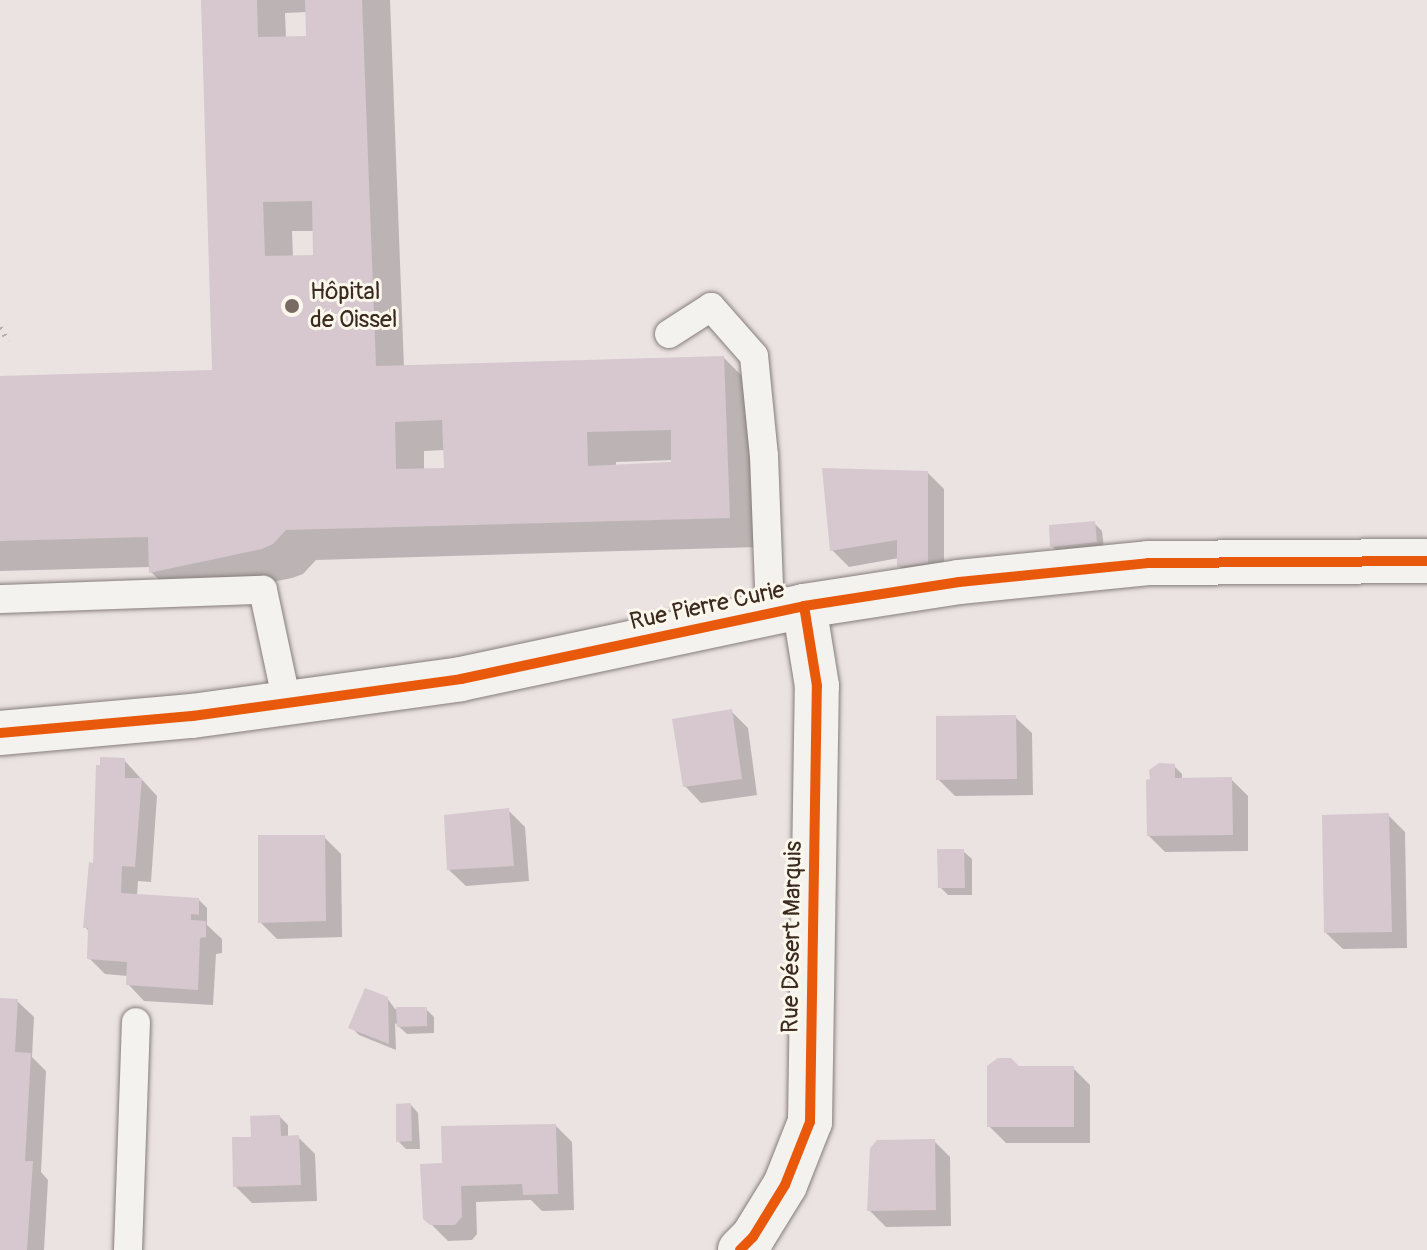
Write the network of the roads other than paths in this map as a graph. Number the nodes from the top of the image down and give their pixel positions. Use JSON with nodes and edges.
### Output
{"nodes":[{"id":1,"x":669,"y":334,"type":"dead end"},
{"id":2,"x":1427,"y":561,"type":"edge"},
{"id":3,"x":0,"y":599,"type":"edge"},
{"id":4,"x":787,"y":610,"type":"junction"},
{"id":5,"x":287,"y":703,"type":"junction"},
{"id":6,"x":0,"y":733,"type":"edge"},
{"id":7,"x":136,"y":1022,"type":"dead end"},
{"id":8,"x":128,"y":1250,"type":"edge"},
{"id":9,"x":740,"y":1250,"type":"edge"}],
"edges":[{"from":1,"to":4,"type":"lane"},
{"from":2,"to":4,"type":"street","name":"Rue Pierre Curie"},
{"from":3,"to":5,"type":"lane"},
{"from":4,"to":5,"type":"street","name":"Rue Pierre Curie"},
{"from":4,"to":9,"type":"street","name":"Rue Désert Marquis"},
{"from":5,"to":6,"type":"street","name":"Rue Pierre Curie"},
{"from":7,"to":8,"type":"lane"}]}
